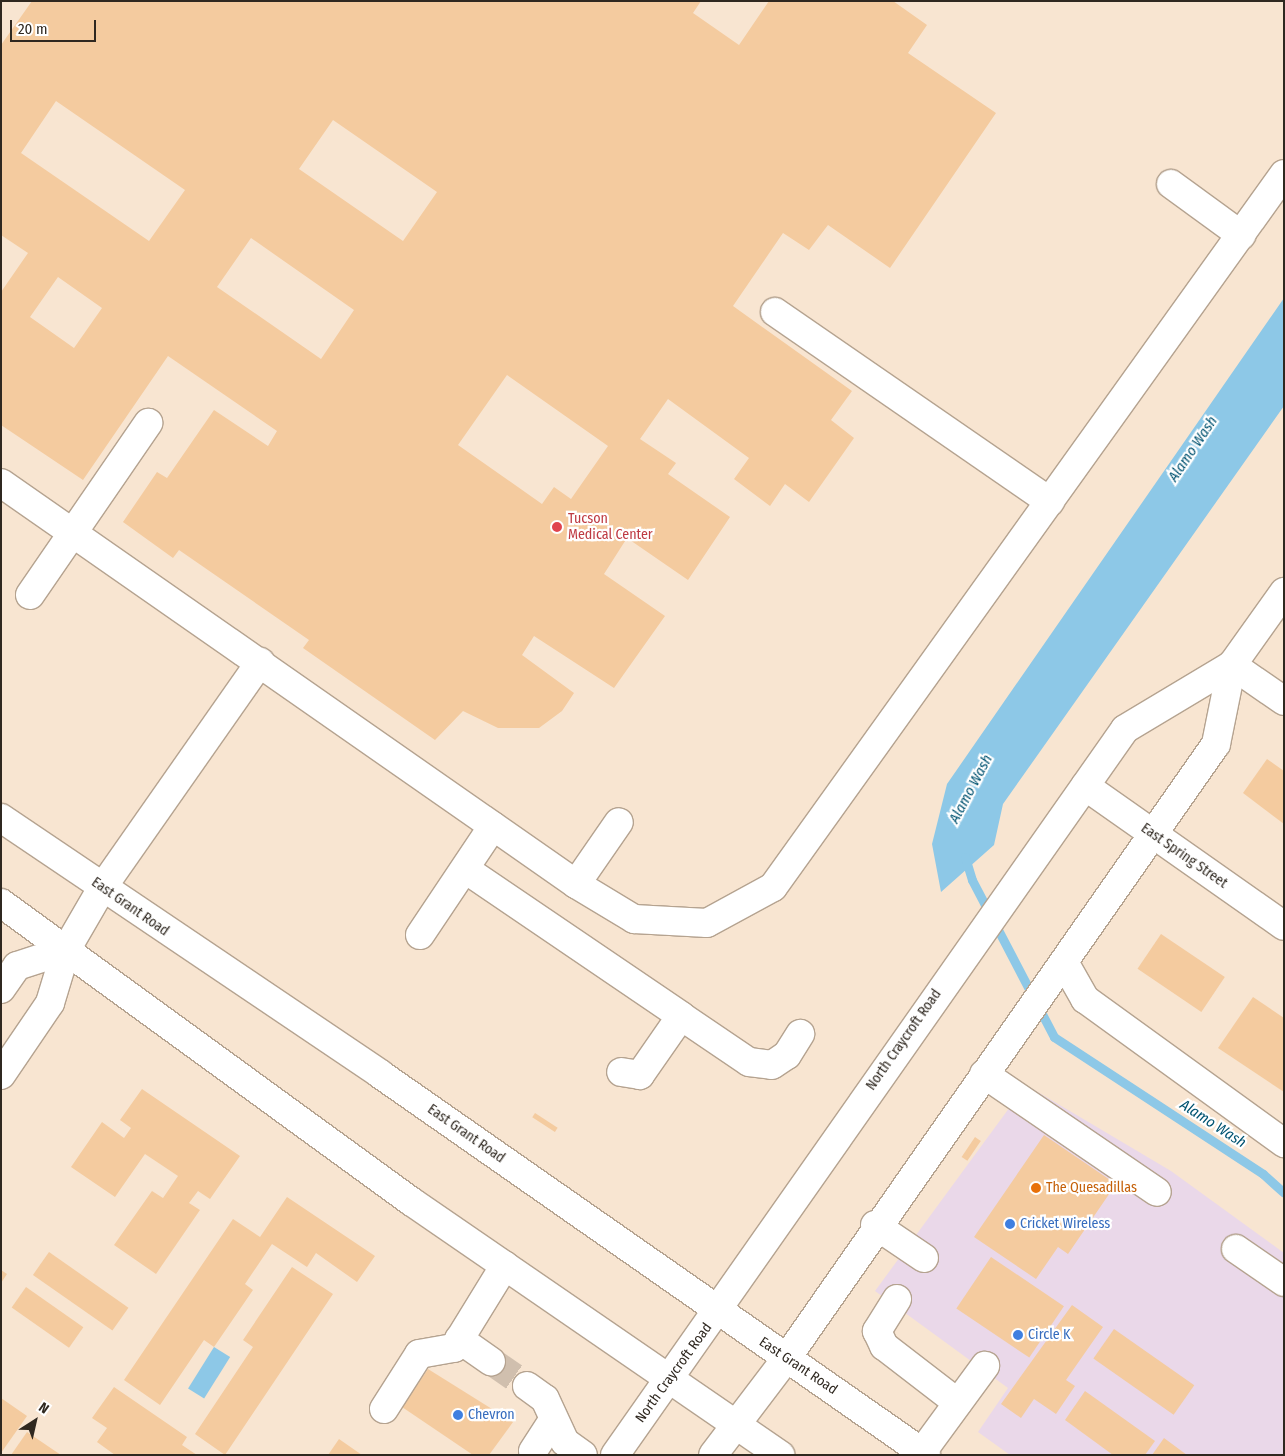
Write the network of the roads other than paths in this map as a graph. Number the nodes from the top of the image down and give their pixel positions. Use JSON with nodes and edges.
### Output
{"nodes":[{"id":1,"x":1284,"y":174,"type":"edge"},
{"id":2,"x":1172,"y":184,"type":"dead end"},
{"id":3,"x":1241,"y":235,"type":"junction"},
{"id":4,"x":774,"y":312,"type":"dead end"},
{"id":5,"x":148,"y":423,"type":"dead end"},
{"id":6,"x":1,"y":483,"type":"edge"},
{"id":7,"x":1050,"y":502,"type":"junction"},
{"id":8,"x":73,"y":532,"type":"junction"},
{"id":9,"x":1284,"y":592,"type":"edge"},
{"id":10,"x":30,"y":595,"type":"dead end"},
{"id":11,"x":260,"y":662,"type":"junction"},
{"id":12,"x":1232,"y":665,"type":"junction"},
{"id":13,"x":1284,"y":701,"type":"edge"},
{"id":14,"x":1085,"y":786,"type":"junction"},
{"id":15,"x":1,"y":818,"type":"edge"},
{"id":16,"x":619,"y":822,"type":"dead end"},
{"id":17,"x":493,"y":826,"type":"junction"},
{"id":18,"x":1154,"y":834,"type":"junction"},
{"id":19,"x":465,"y":869,"type":"junction"},
{"id":20,"x":576,"y":884,"type":"junction"},
{"id":21,"x":102,"y":888,"type":"junction"},
{"id":22,"x":1,"y":904,"type":"edge"},
{"id":23,"x":1284,"y":926,"type":"edge"},
{"id":24,"x":420,"y":935,"type":"dead end"},
{"id":25,"x":66,"y":950,"type":"junction"},
{"id":26,"x":1062,"y":965,"type":"junction"},
{"id":27,"x":1,"y":989,"type":"edge"},
{"id":28,"x":681,"y":1016,"type":"junction"},
{"id":29,"x":800,"y":1034,"type":"dead end"},
{"id":30,"x":622,"y":1072,"type":"dead end"},
{"id":31,"x":984,"y":1074,"type":"junction"},
{"id":32,"x":1,"y":1075,"type":"edge"},
{"id":33,"x":1284,"y":1144,"type":"edge"},
{"id":34,"x":1157,"y":1192,"type":"dead end"},
{"id":35,"x":876,"y":1225,"type":"junction"},
{"id":36,"x":1236,"y":1248,"type":"dead end"},
{"id":37,"x":924,"y":1258,"type":"dead end"},
{"id":38,"x":504,"y":1265,"type":"junction"},
{"id":39,"x":1284,"y":1282,"type":"edge"},
{"id":40,"x":897,"y":1299,"type":"dead end"},
{"id":41,"x":720,"y":1311,"type":"junction"},
{"id":42,"x":460,"y":1339,"type":"junction"},
{"id":43,"x":786,"y":1359,"type":"junction"},
{"id":44,"x":491,"y":1361,"type":"tunnel mouth"},
{"id":45,"x":984,"y":1366,"type":"dead end"},
{"id":46,"x":670,"y":1379,"type":"junction"},
{"id":47,"x":527,"y":1386,"type":"tunnel mouth"},
{"id":48,"x":958,"y":1403,"type":"junction"},
{"id":49,"x":384,"y":1408,"type":"dead end"},
{"id":50,"x":554,"y":1419,"type":"junction"},
{"id":51,"x":735,"y":1426,"type":"junction"},
{"id":52,"x":534,"y":1451,"type":"dead end"},
{"id":53,"x":924,"y":1453,"type":"edge"},
{"id":54,"x":583,"y":1455,"type":"edge"},
{"id":55,"x":615,"y":1455,"type":"edge"},
{"id":56,"x":713,"y":1455,"type":"edge"},
{"id":57,"x":780,"y":1455,"type":"edge"}],
"edges":[{"from":1,"to":3,"type":"main road"},
{"from":2,"to":3,"type":"main road"},
{"from":3,"to":7,"type":"main road"},
{"from":4,"to":7,"type":"main road"},
{"from":5,"to":8,"type":"main road"},
{"from":6,"to":8,"type":"main road"},
{"from":7,"to":20,"type":"main road"},
{"from":8,"to":10,"type":"main road"},
{"from":8,"to":11,"type":"main road"},
{"from":9,"to":12,"type":"main road","name":"North Craycroft Road"},
{"from":11,"to":17,"type":"main road"},
{"from":11,"to":21,"type":"main road"},
{"from":12,"to":13,"type":"main road"},
{"from":12,"to":14,"type":"main road","name":"North Craycroft Road"},
{"from":12,"to":18,"type":"main road","name":"North Craycroft Road"},
{"from":14,"to":18,"type":"main road","name":"East Spring Street"},
{"from":14,"to":41,"type":"main road","name":"North Craycroft Road"},
{"from":15,"to":21,"type":"main road","name":"East Grant Road"},
{"from":16,"to":20,"type":"main road"},
{"from":17,"to":19,"type":"main road"},
{"from":17,"to":20,"type":"main road"},
{"from":18,"to":23,"type":"main road","name":"East Spring Street"},
{"from":18,"to":26,"type":"main road","name":"North Craycroft Road"},
{"from":19,"to":24,"type":"main road"},
{"from":19,"to":28,"type":"main road"},
{"from":21,"to":25,"type":"main road"},
{"from":21,"to":41,"type":"main road","name":"East Grant Road"},
{"from":22,"to":25,"type":"main road"},
{"from":25,"to":27,"type":"main road"},
{"from":25,"to":32,"type":"main road"},
{"from":25,"to":38,"type":"main road"},
{"from":26,"to":31,"type":"main road","name":"North Craycroft Road"},
{"from":26,"to":33,"type":"main road"},
{"from":28,"to":29,"type":"main road"},
{"from":28,"to":30,"type":"main road"},
{"from":31,"to":34,"type":"main road"},
{"from":31,"to":35,"type":"main road","name":"North Craycroft Road"},
{"from":35,"to":37,"type":"main road"},
{"from":35,"to":43,"type":"main road","name":"North Craycroft Road"},
{"from":36,"to":39,"type":"main road"},
{"from":38,"to":42,"type":"main road"},
{"from":38,"to":46,"type":"main road"},
{"from":40,"to":48,"type":"main road"},
{"from":41,"to":43,"type":"main road","name":"East Grant Road"},
{"from":41,"to":46,"type":"main road","name":"North Craycroft Road"},
{"from":42,"to":44,"type":"main road"},
{"from":42,"to":49,"type":"main road"},
{"from":43,"to":51,"type":"main road","name":"North Craycroft Road"},
{"from":43,"to":53,"type":"main road","name":"East Grant Road"},
{"from":45,"to":48,"type":"main road"},
{"from":46,"to":51,"type":"main road"},
{"from":46,"to":55,"type":"main road","name":"North Craycroft Road"},
{"from":47,"to":50,"type":"main road"},
{"from":48,"to":53,"type":"main road"},
{"from":50,"to":52,"type":"main road"},
{"from":50,"to":54,"type":"main road"},
{"from":51,"to":56,"type":"main road","name":"North Craycroft Road"},
{"from":51,"to":57,"type":"main road"}]}
